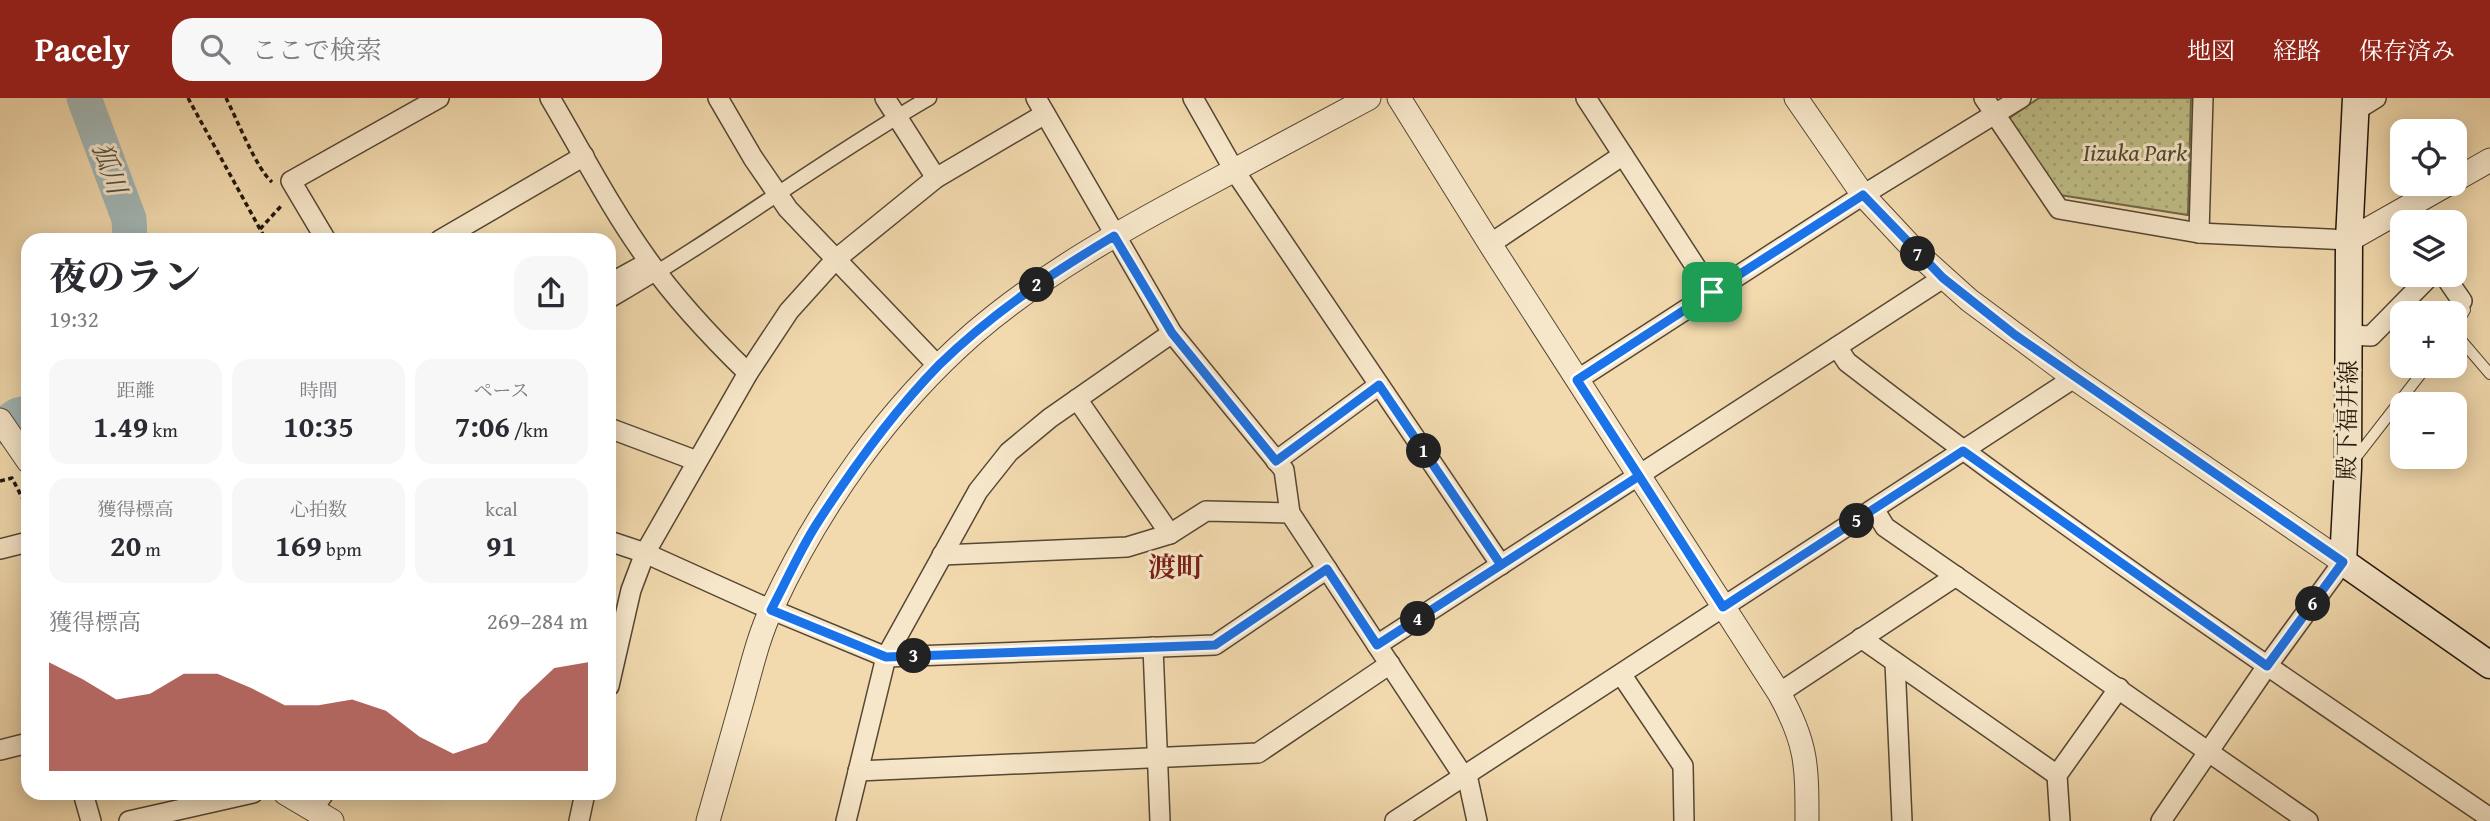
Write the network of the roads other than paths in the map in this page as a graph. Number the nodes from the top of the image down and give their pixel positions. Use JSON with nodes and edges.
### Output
{"nodes":[{"id":1,"x":439,"y":98,"type":"edge"},
{"id":2,"x":550,"y":98,"type":"edge"},
{"id":3,"x":718,"y":98,"type":"edge"},
{"id":4,"x":885,"y":98,"type":"edge"},
{"id":5,"x":929,"y":98,"type":"edge"},
{"id":6,"x":1193,"y":98,"type":"edge"},
{"id":7,"x":1369,"y":98,"type":"edge"},
{"id":8,"x":1399,"y":98,"type":"edge"},
{"id":9,"x":1586,"y":98,"type":"edge"},
{"id":10,"x":1796,"y":98,"type":"edge"},
{"id":11,"x":2021,"y":98,"type":"edge"},
{"id":12,"x":2203,"y":98,"type":"edge"},
{"id":13,"x":2362,"y":102,"type":"edge"},
{"id":14,"x":1040,"y":106,"type":"edge"},
{"id":15,"x":1990,"y":106,"type":"edge"},
{"id":16,"x":896,"y":117,"type":"junction"},
{"id":17,"x":1623,"y":155,"type":"junction"},
{"id":18,"x":584,"y":156,"type":"junction"},
{"id":19,"x":2490,"y":160,"type":"edge"},
{"id":20,"x":1234,"y":170,"type":"junction"},
{"id":21,"x":2467,"y":173,"type":"edge"},
{"id":22,"x":936,"y":178,"type":"junction"},
{"id":23,"x":779,"y":195,"type":"junction"},
{"id":24,"x":1863,"y":195,"type":"junction"},
{"id":25,"x":2432,"y":196,"type":"edge"},
{"id":26,"x":2414,"y":210,"type":"edge"},
{"id":27,"x":2390,"y":223,"type":"edge"},
{"id":28,"x":322,"y":233,"type":"edge"},
{"id":29,"x":452,"y":233,"type":"edge"},
{"id":30,"x":2199,"y":233,"type":"junction"},
{"id":31,"x":1114,"y":236,"type":"junction"},
{"id":32,"x":2349,"y":240,"type":"junction"},
{"id":33,"x":1490,"y":244,"type":"junction"},
{"id":34,"x":835,"y":260,"type":"junction"},
{"id":35,"x":653,"y":267,"type":"junction"},
{"id":36,"x":1943,"y":278,"type":"junction"},
{"id":37,"x":616,"y":282,"type":"edge"},
{"id":38,"x":2419,"y":287,"type":"edge"},
{"id":39,"x":2452,"y":287,"type":"edge"},
{"id":40,"x":1712,"y":292,"type":"junction"},
{"id":41,"x":616,"y":296,"type":"edge"},
{"id":42,"x":2462,"y":301,"type":"edge"},
{"id":43,"x":1172,"y":333,"type":"junction"},
{"id":44,"x":2348,"y":335,"type":"junction"},
{"id":45,"x":1837,"y":347,"type":"junction"},
{"id":46,"x":2467,"y":348,"type":"edge"},
{"id":47,"x":938,"y":366,"type":"junction"},
{"id":48,"x":748,"y":373,"type":"junction"},
{"id":49,"x":2490,"y":374,"type":"edge"},
{"id":50,"x":2074,"y":378,"type":"junction"},
{"id":51,"x":2418,"y":378,"type":"edge"},
{"id":52,"x":1577,"y":380,"type":"junction"},
{"id":53,"x":1379,"y":385,"type":"junction"},
{"id":54,"x":1077,"y":399,"type":"junction"},
{"id":55,"x":0,"y":420,"type":"edge"},
{"id":56,"x":616,"y":431,"type":"edge"},
{"id":57,"x":21,"y":450,"type":"edge"},
{"id":58,"x":1963,"y":451,"type":"junction"},
{"id":59,"x":697,"y":461,"type":"junction"},
{"id":60,"x":1276,"y":461,"type":"junction"},
{"id":61,"x":2348,"y":468,"type":"junction"},
{"id":62,"x":1639,"y":476,"type":"junction"},
{"id":63,"x":1874,"y":509,"type":"junction"},
{"id":64,"x":1290,"y":513,"type":"junction"},
{"id":65,"x":1170,"y":534,"type":"junction"},
{"id":66,"x":21,"y":543,"type":"edge"},
{"id":67,"x":616,"y":543,"type":"edge"},
{"id":68,"x":0,"y":549,"type":"edge"},
{"id":69,"x":645,"y":553,"type":"junction"},
{"id":70,"x":942,"y":555,"type":"junction"},
{"id":71,"x":2343,"y":562,"type":"junction"},
{"id":72,"x":1501,"y":565,"type":"junction"},
{"id":73,"x":1327,"y":569,"type":"junction"},
{"id":74,"x":1956,"y":576,"type":"junction"},
{"id":75,"x":1723,"y":607,"type":"junction"},
{"id":76,"x":771,"y":610,"type":"junction"},
{"id":77,"x":1861,"y":638,"type":"junction"},
{"id":78,"x":1377,"y":645,"type":"junction"},
{"id":79,"x":1153,"y":648,"type":"junction"},
{"id":80,"x":616,"y":656,"type":"edge"},
{"id":81,"x":886,"y":657,"type":"junction"},
{"id":82,"x":1895,"y":662,"type":"junction"},
{"id":83,"x":1390,"y":664,"type":"junction"},
{"id":84,"x":2490,"y":665,"type":"edge"},
{"id":85,"x":2267,"y":666,"type":"junction"},
{"id":86,"x":1621,"y":674,"type":"junction"},
{"id":87,"x":2119,"y":688,"type":"junction"},
{"id":88,"x":1779,"y":692,"type":"junction"},
{"id":89,"x":21,"y":745,"type":"edge"},
{"id":90,"x":0,"y":750,"type":"edge"},
{"id":91,"x":2208,"y":752,"type":"junction"},
{"id":92,"x":1157,"y":759,"type":"junction"},
{"id":93,"x":858,"y":771,"type":"junction"},
{"id":94,"x":2057,"y":775,"type":"junction"},
{"id":95,"x":1466,"y":776,"type":"junction"},
{"id":96,"x":85,"y":800,"type":"edge"},
{"id":97,"x":236,"y":800,"type":"edge"},
{"id":98,"x":303,"y":800,"type":"edge"},
{"id":99,"x":584,"y":800,"type":"edge"},
{"id":100,"x":323,"y":808,"type":"edge"},
{"id":101,"x":203,"y":813,"type":"edge"},
{"id":102,"x":2490,"y":818,"type":"edge"},
{"id":103,"x":91,"y":821,"type":"edge"},
{"id":104,"x":129,"y":821,"type":"edge"},
{"id":105,"x":579,"y":821,"type":"edge"},
{"id":106,"x":708,"y":821,"type":"edge"},
{"id":107,"x":846,"y":821,"type":"edge"},
{"id":108,"x":1160,"y":821,"type":"edge"},
{"id":109,"x":1395,"y":821,"type":"edge"},
{"id":110,"x":1477,"y":821,"type":"edge"},
{"id":111,"x":1684,"y":821,"type":"edge"},
{"id":112,"x":1807,"y":821,"type":"edge"},
{"id":113,"x":1902,"y":821,"type":"edge"},
{"id":114,"x":2060,"y":821,"type":"edge"},
{"id":115,"x":2161,"y":821,"type":"edge"},
{"id":116,"x":2308,"y":821,"type":"edge"}],
"edges":[{"from":1,"to":28,"type":"street"},
{"from":2,"to":18,"type":"street"},
{"from":3,"to":23,"type":"street"},
{"from":4,"to":16,"type":"street"},
{"from":5,"to":16,"type":"street"},
{"from":6,"to":20,"type":"street"},
{"from":7,"to":20,"type":"street"},
{"from":8,"to":33,"type":"street"},
{"from":9,"to":17,"type":"street"},
{"from":10,"to":24,"type":"street"},
{"from":11,"to":15,"type":"street"},
{"from":12,"to":30,"type":"street"},
{"from":13,"to":32,"type":"main road","name":"殿下福井線"},
{"from":14,"to":22,"type":"street"},
{"from":14,"to":31,"type":"street"},
{"from":15,"to":24,"type":"street"},
{"from":15,"to":30,"type":"street"},
{"from":16,"to":22,"type":"street"},
{"from":16,"to":23,"type":"street"},
{"from":17,"to":33,"type":"street"},
{"from":17,"to":40,"type":"street"},
{"from":18,"to":29,"type":"street"},
{"from":18,"to":35,"type":"street"},
{"from":19,"to":21,"type":"street"},
{"from":20,"to":31,"type":"street"},
{"from":20,"to":53,"type":"street"},
{"from":22,"to":34,"type":"street"},
{"from":23,"to":34,"type":"street"},
{"from":23,"to":35,"type":"street"},
{"from":24,"to":36,"type":"street"},
{"from":24,"to":40,"type":"street"},
{"from":25,"to":26,"type":"street"},
{"from":27,"to":32,"type":"street"},
{"from":30,"to":32,"type":"street"},
{"from":31,"to":43,"type":"street"},
{"from":31,"to":47,"type":"street"},
{"from":32,"to":44,"type":"main road","name":"殿下福井線"},
{"from":33,"to":52,"type":"street"},
{"from":34,"to":47,"type":"street"},
{"from":34,"to":48,"type":"street"},
{"from":35,"to":37,"type":"street"},
{"from":35,"to":41,"type":"street"},
{"from":35,"to":48,"type":"street"},
{"from":36,"to":45,"type":"street"},
{"from":36,"to":50,"type":"street"},
{"from":38,"to":44,"type":"street"},
{"from":39,"to":42,"type":"street"},
{"from":40,"to":52,"type":"street"},
{"from":43,"to":54,"type":"street"},
{"from":43,"to":60,"type":"street"},
{"from":44,"to":61,"type":"main road","name":"殿下福井線"},
{"from":45,"to":58,"type":"street"},
{"from":45,"to":62,"type":"street"},
{"from":46,"to":49,"type":"lane"},
{"from":47,"to":76,"type":"street"},
{"from":48,"to":59,"type":"street"},
{"from":50,"to":58,"type":"street"},
{"from":50,"to":71,"type":"street"},
{"from":51,"to":61,"type":"lane"},
{"from":52,"to":62,"type":"street"},
{"from":53,"to":60,"type":"street"},
{"from":53,"to":72,"type":"street"},
{"from":54,"to":65,"type":"street"},
{"from":54,"to":70,"type":"street"},
{"from":55,"to":57,"type":"street"},
{"from":56,"to":59,"type":"street"},
{"from":58,"to":63,"type":"street"},
{"from":58,"to":85,"type":"street"},
{"from":59,"to":69,"type":"street"},
{"from":60,"to":64,"type":"street"},
{"from":61,"to":71,"type":"main road","name":"殿下福井線"},
{"from":62,"to":72,"type":"street"},
{"from":62,"to":75,"type":"street"},
{"from":63,"to":74,"type":"street"},
{"from":63,"to":75,"type":"street"},
{"from":64,"to":65,"type":"street"},
{"from":64,"to":73,"type":"street"},
{"from":65,"to":70,"type":"street"},
{"from":66,"to":68,"type":"street"},
{"from":67,"to":69,"type":"street"},
{"from":69,"to":76,"type":"street"},
{"from":69,"to":80,"type":"street"},
{"from":70,"to":81,"type":"street"},
{"from":71,"to":84,"type":"main road"},
{"from":71,"to":85,"type":"street"},
{"from":72,"to":78,"type":"street"},
{"from":73,"to":78,"type":"street"},
{"from":73,"to":79,"type":"street"},
{"from":74,"to":77,"type":"street"},
{"from":74,"to":87,"type":"street"},
{"from":75,"to":86,"type":"street"},
{"from":75,"to":88,"type":"street"},
{"from":76,"to":81,"type":"street"},
{"from":76,"to":106,"type":"street"},
{"from":77,"to":82,"type":"street"},
{"from":77,"to":88,"type":"street"},
{"from":78,"to":83,"type":"street"},
{"from":79,"to":81,"type":"street"},
{"from":79,"to":92,"type":"street"},
{"from":81,"to":93,"type":"street"},
{"from":82,"to":94,"type":"street"},
{"from":82,"to":113,"type":"street"},
{"from":83,"to":92,"type":"street"},
{"from":83,"to":95,"type":"street"},
{"from":85,"to":91,"type":"street"},
{"from":85,"to":102,"type":"street"},
{"from":86,"to":95,"type":"street"},
{"from":86,"to":111,"type":"street"},
{"from":87,"to":91,"type":"street"},
{"from":87,"to":94,"type":"street"},
{"from":88,"to":112,"type":"street"},
{"from":89,"to":90,"type":"street"},
{"from":91,"to":115,"type":"street"},
{"from":91,"to":116,"type":"street"},
{"from":92,"to":93,"type":"street"},
{"from":92,"to":108,"type":"street"},
{"from":93,"to":107,"type":"street"},
{"from":94,"to":114,"type":"street"},
{"from":95,"to":109,"type":"street"},
{"from":95,"to":110,"type":"street"},
{"from":96,"to":103,"type":"street"},
{"from":97,"to":101,"type":"street"},
{"from":98,"to":100,"type":"street"},
{"from":99,"to":105,"type":"street"},
{"from":101,"to":104,"type":"street"}]}
